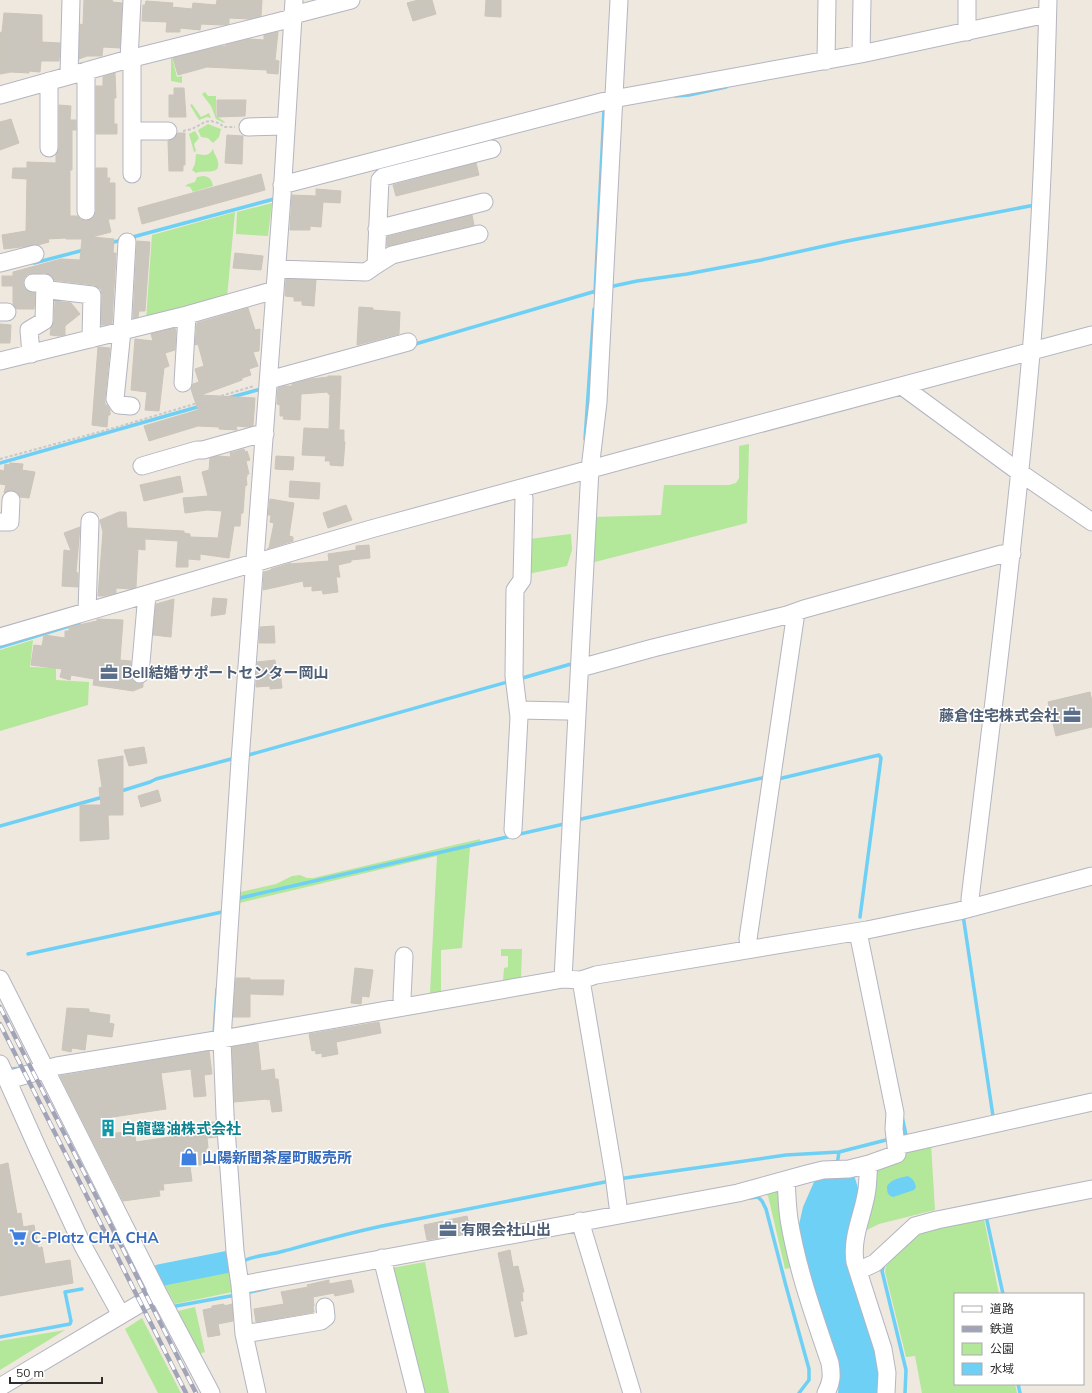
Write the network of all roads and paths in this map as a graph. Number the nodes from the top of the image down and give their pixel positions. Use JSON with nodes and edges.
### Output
{"nodes":[{"id":1,"x":71,"y":0,"type":"edge"},
{"id":2,"x":132,"y":0,"type":"edge"},
{"id":3,"x":351,"y":0,"type":"edge"},
{"id":4,"x":619,"y":0,"type":"edge"},
{"id":5,"x":826,"y":0,"type":"edge"},
{"id":6,"x":862,"y":0,"type":"edge"},
{"id":7,"x":968,"y":0,"type":"edge"},
{"id":8,"x":1045,"y":11,"type":"edge"},
{"id":9,"x":289,"y":14,"type":"edge"},
{"id":10,"x":967,"y":32,"type":"junction"},
{"id":11,"x":861,"y":54,"type":"junction"},
{"id":12,"x":130,"y":56,"type":"junction"},
{"id":13,"x":826,"y":61,"type":"junction"},
{"id":14,"x":86,"y":71,"type":"junction"},
{"id":15,"x":69,"y":72,"type":"junction"},
{"id":16,"x":50,"y":81,"type":"junction"},
{"id":17,"x":0,"y":95,"type":"edge"},
{"id":18,"x":613,"y":99,"type":"junction"},
{"id":19,"x":282,"y":126,"type":"junction"},
{"id":20,"x":248,"y":127,"type":"joint"},
{"id":21,"x":132,"y":131,"type":"junction"},
{"id":22,"x":168,"y":131,"type":"joint"},
{"id":23,"x":49,"y":148,"type":"dead end"},
{"id":24,"x":492,"y":149,"type":"dead end"},
{"id":25,"x":132,"y":174,"type":"dead end"},
{"id":26,"x":282,"y":191,"type":"junction"},
{"id":27,"x":484,"y":202,"type":"dead end"},
{"id":28,"x":86,"y":211,"type":"dead end"},
{"id":29,"x":378,"y":229,"type":"junction"},
{"id":30,"x":479,"y":234,"type":"dead end"},
{"id":31,"x":127,"y":242,"type":"dead end"},
{"id":32,"x":35,"y":254,"type":"dead end"},
{"id":33,"x":0,"y":262,"type":"edge"},
{"id":34,"x":376,"y":265,"type":"junction"},
{"id":35,"x":276,"y":269,"type":"junction"},
{"id":36,"x":34,"y":283,"type":"dead end"},
{"id":37,"x":50,"y":290,"type":"dead end"},
{"id":38,"x":270,"y":291,"type":"junction"},
{"id":39,"x":187,"y":315,"type":"junction"},
{"id":40,"x":122,"y":332,"type":"junction"},
{"id":41,"x":1092,"y":335,"type":"edge"},
{"id":42,"x":91,"y":339,"type":"junction"},
{"id":43,"x":408,"y":342,"type":"dead end"},
{"id":44,"x":1031,"y":352,"type":"junction"},
{"id":45,"x":31,"y":354,"type":"junction"},
{"id":46,"x":0,"y":361,"type":"edge"},
{"id":47,"x":183,"y":384,"type":"dead end"},
{"id":48,"x":266,"y":384,"type":"junction"},
{"id":49,"x":902,"y":386,"type":"junction"},
{"id":50,"x":131,"y":406,"type":"dead end"},
{"id":51,"x":260,"y":435,"type":"junction"},
{"id":52,"x":0,"y":459,"type":"edge"},
{"id":53,"x":142,"y":466,"type":"dead end"},
{"id":54,"x":590,"y":469,"type":"junction"},
{"id":55,"x":1019,"y":472,"type":"junction"},
{"id":56,"x":523,"y":493,"type":"junction"},
{"id":57,"x":11,"y":500,"type":"dead end"},
{"id":58,"x":90,"y":521,"type":"dead end"},
{"id":59,"x":0,"y":522,"type":"edge"},
{"id":60,"x":1092,"y":522,"type":"edge"},
{"id":61,"x":1007,"y":554,"type":"junction"},
{"id":62,"x":255,"y":563,"type":"junction"},
{"id":63,"x":147,"y":599,"type":"junction"},
{"id":64,"x":87,"y":611,"type":"junction"},
{"id":65,"x":796,"y":612,"type":"junction"},
{"id":66,"x":0,"y":637,"type":"edge"},
{"id":67,"x":580,"y":668,"type":"junction"},
{"id":68,"x":140,"y":674,"type":"dead end"},
{"id":69,"x":518,"y":710,"type":"junction"},
{"id":70,"x":566,"y":711,"type":"dead end"},
{"id":71,"x":513,"y":830,"type":"dead end"},
{"id":72,"x":1092,"y":876,"type":"edge"},
{"id":73,"x":967,"y":907,"type":"junction"},
{"id":74,"x":862,"y":931,"type":"junction"},
{"id":75,"x":749,"y":945,"type":"junction"},
{"id":76,"x":404,"y":956,"type":"dead end"},
{"id":77,"x":0,"y":979,"type":"edge"},
{"id":78,"x":563,"y":979,"type":"junction"},
{"id":79,"x":585,"y":979,"type":"junction"},
{"id":80,"x":403,"y":1003,"type":"junction"},
{"id":81,"x":222,"y":1039,"type":"junction"},
{"id":82,"x":42,"y":1071,"type":"junction"},
{"id":83,"x":3,"y":1074,"type":"edge"},
{"id":84,"x":1092,"y":1102,"type":"edge"},
{"id":85,"x":895,"y":1140,"type":"junction"},
{"id":86,"x":869,"y":1164,"type":"junction"},
{"id":87,"x":786,"y":1180,"type":"junction"},
{"id":88,"x":1092,"y":1189,"type":"edge"},
{"id":89,"x":619,"y":1214,"type":"junction"},
{"id":90,"x":581,"y":1225,"type":"junction"},
{"id":91,"x":384,"y":1263,"type":"junction"},
{"id":92,"x":858,"y":1271,"type":"junction"},
{"id":93,"x":240,"y":1285,"type":"junction"},
{"id":94,"x":158,"y":1293,"type":"junction"},
{"id":95,"x":325,"y":1307,"type":"dead end"},
{"id":96,"x":121,"y":1315,"type":"junction"},
{"id":97,"x":244,"y":1334,"type":"junction"},
{"id":98,"x":0,"y":1387,"type":"edge"},
{"id":99,"x":211,"y":1393,"type":"edge"},
{"id":100,"x":257,"y":1393,"type":"edge"},
{"id":101,"x":416,"y":1393,"type":"edge"},
{"id":102,"x":632,"y":1393,"type":"edge"},
{"id":103,"x":826,"y":1393,"type":"edge"},
{"id":104,"x":886,"y":1393,"type":"edge"}],
"edges":[{"from":1,"to":15,"type":"street"},
{"from":2,"to":12,"type":"street"},
{"from":3,"to":9,"type":"street"},
{"from":4,"to":18,"type":"street"},
{"from":5,"to":13,"type":"street"},
{"from":6,"to":11,"type":"street"},
{"from":7,"to":10,"type":"street"},
{"from":8,"to":10,"type":"street"},
{"from":8,"to":44,"type":"street"},
{"from":9,"to":12,"type":"street"},
{"from":9,"to":19,"type":"street"},
{"from":10,"to":11,"type":"street"},
{"from":11,"to":13,"type":"street"},
{"from":12,"to":14,"type":"street"},
{"from":12,"to":21,"type":"street"},
{"from":13,"to":18,"type":"street"},
{"from":14,"to":15,"type":"street"},
{"from":14,"to":28,"type":"street"},
{"from":15,"to":16,"type":"street"},
{"from":16,"to":17,"type":"street"},
{"from":16,"to":23,"type":"street"},
{"from":18,"to":26,"type":"street"},
{"from":18,"to":54,"type":"street"},
{"from":19,"to":20,"type":"street"},
{"from":19,"to":26,"type":"street"},
{"from":20,"to":22,"type":"path"},
{"from":21,"to":22,"type":"street"},
{"from":21,"to":25,"type":"street"},
{"from":24,"to":29,"type":"street"},
{"from":26,"to":35,"type":"street"},
{"from":27,"to":29,"type":"street"},
{"from":29,"to":34,"type":"street"},
{"from":30,"to":34,"type":"street"},
{"from":31,"to":40,"type":"street"},
{"from":32,"to":33,"type":"street"},
{"from":34,"to":35,"type":"street"},
{"from":35,"to":38,"type":"street"},
{"from":36,"to":45,"type":"street"},
{"from":37,"to":42,"type":"street"},
{"from":38,"to":39,"type":"street"},
{"from":38,"to":48,"type":"street"},
{"from":39,"to":40,"type":"street"},
{"from":39,"to":47,"type":"street"},
{"from":40,"to":42,"type":"street"},
{"from":40,"to":50,"type":"street"},
{"from":41,"to":44,"type":"street"},
{"from":42,"to":45,"type":"street"},
{"from":43,"to":48,"type":"street"},
{"from":44,"to":49,"type":"street"},
{"from":44,"to":55,"type":"street"},
{"from":45,"to":46,"type":"street"},
{"from":48,"to":51,"type":"street"},
{"from":48,"to":52,"type":"path"},
{"from":49,"to":54,"type":"street"},
{"from":49,"to":55,"type":"street"},
{"from":51,"to":53,"type":"street"},
{"from":51,"to":62,"type":"street"},
{"from":54,"to":56,"type":"street"},
{"from":54,"to":67,"type":"street"},
{"from":55,"to":60,"type":"street"},
{"from":55,"to":61,"type":"street"},
{"from":56,"to":62,"type":"street"},
{"from":56,"to":69,"type":"street"},
{"from":57,"to":59,"type":"street"},
{"from":58,"to":64,"type":"street"},
{"from":61,"to":65,"type":"street"},
{"from":61,"to":73,"type":"street"},
{"from":62,"to":63,"type":"street"},
{"from":62,"to":81,"type":"street"},
{"from":63,"to":64,"type":"street"},
{"from":63,"to":68,"type":"street"},
{"from":64,"to":66,"type":"street"},
{"from":65,"to":67,"type":"street"},
{"from":65,"to":75,"type":"street"},
{"from":67,"to":78,"type":"street"},
{"from":69,"to":70,"type":"street"},
{"from":69,"to":71,"type":"street"},
{"from":72,"to":73,"type":"street"},
{"from":73,"to":74,"type":"street"},
{"from":74,"to":75,"type":"street"},
{"from":74,"to":85,"type":"street"},
{"from":75,"to":79,"type":"street"},
{"from":76,"to":80,"type":"street"},
{"from":77,"to":82,"type":"street"},
{"from":78,"to":79,"type":"street"},
{"from":78,"to":80,"type":"street"},
{"from":79,"to":89,"type":"street"},
{"from":80,"to":81,"type":"street"},
{"from":81,"to":82,"type":"street"},
{"from":81,"to":93,"type":"street"},
{"from":82,"to":83,"type":"street"},
{"from":82,"to":94,"type":"street"},
{"from":83,"to":96,"type":"street"},
{"from":84,"to":85,"type":"street"},
{"from":85,"to":86,"type":"street"},
{"from":86,"to":87,"type":"street"},
{"from":86,"to":92,"type":"street"},
{"from":87,"to":89,"type":"street"},
{"from":87,"to":103,"type":"street"},
{"from":88,"to":92,"type":"street"},
{"from":89,"to":90,"type":"street"},
{"from":90,"to":91,"type":"street"},
{"from":90,"to":102,"type":"street"},
{"from":91,"to":93,"type":"street"},
{"from":91,"to":101,"type":"street"},
{"from":92,"to":104,"type":"street"},
{"from":93,"to":97,"type":"street"},
{"from":94,"to":96,"type":"street"},
{"from":94,"to":99,"type":"street"},
{"from":95,"to":97,"type":"street"},
{"from":96,"to":98,"type":"street"},
{"from":97,"to":100,"type":"street"}]}
